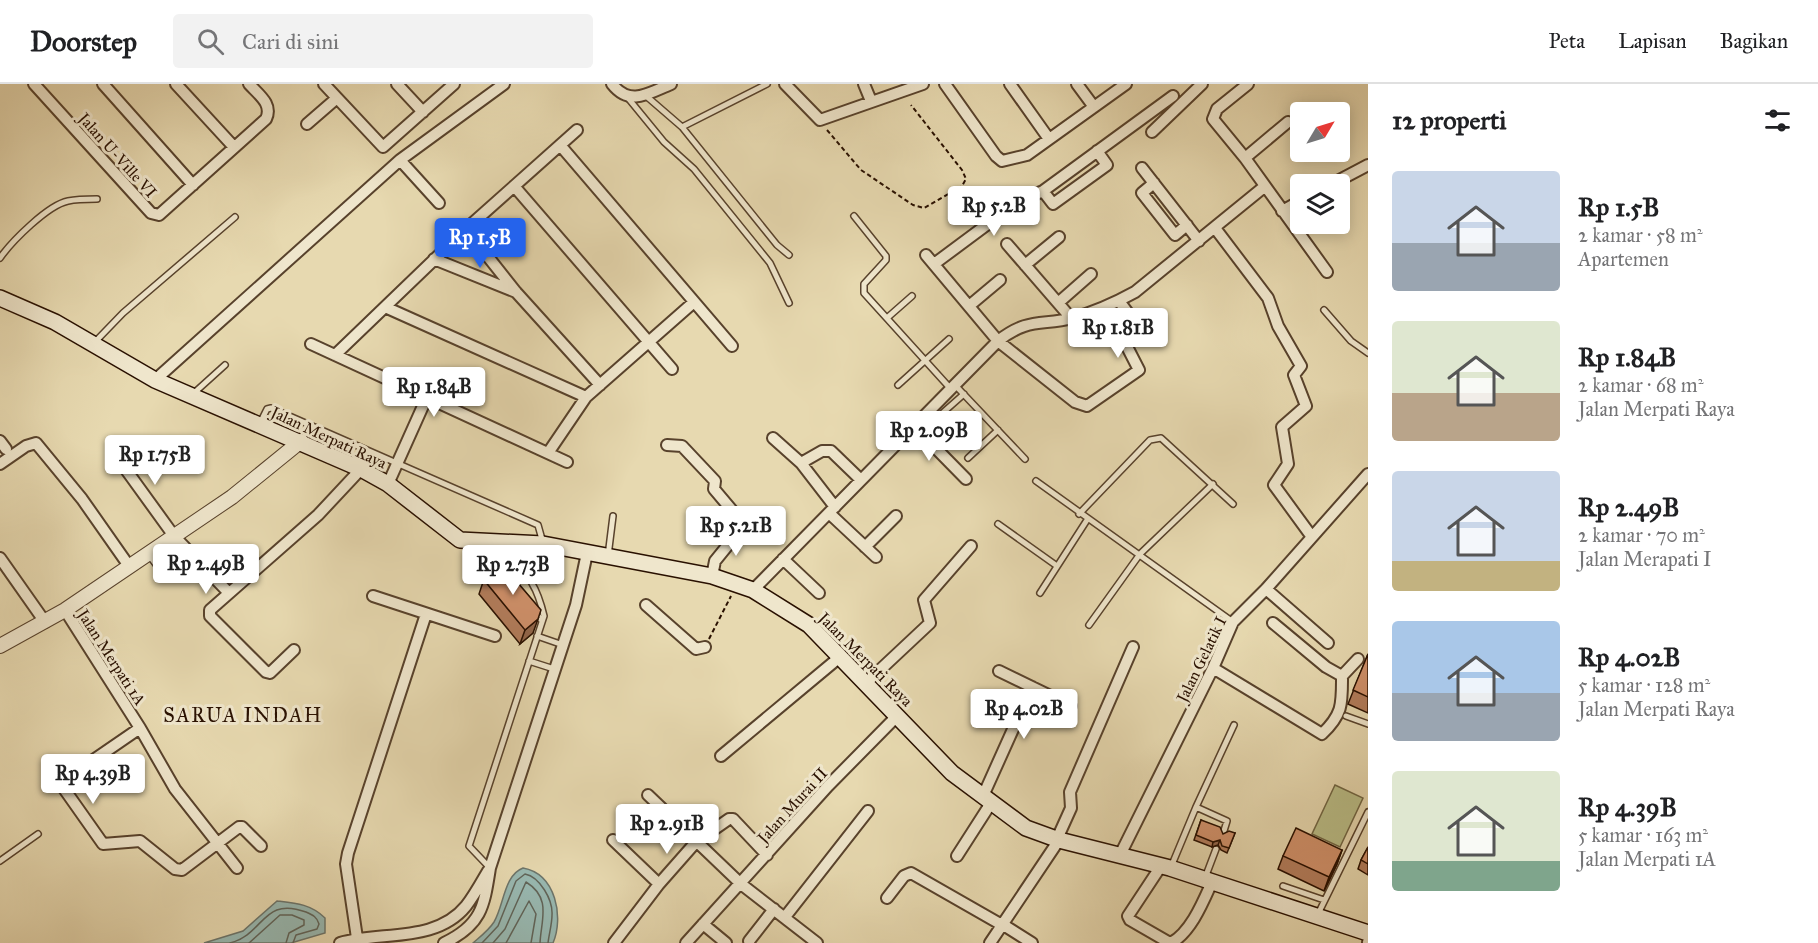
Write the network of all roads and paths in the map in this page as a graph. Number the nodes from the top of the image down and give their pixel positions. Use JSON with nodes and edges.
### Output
{"nodes":[{"id":1,"x":34,"y":84,"type":"edge"},
{"id":2,"x":103,"y":84,"type":"edge"},
{"id":3,"x":176,"y":84,"type":"edge"},
{"id":4,"x":249,"y":84,"type":"edge"},
{"id":5,"x":324,"y":84,"type":"edge"},
{"id":6,"x":397,"y":84,"type":"edge"},
{"id":7,"x":454,"y":84,"type":"edge"},
{"id":8,"x":504,"y":84,"type":"edge"},
{"id":9,"x":612,"y":84,"type":"edge"},
{"id":10,"x":671,"y":84,"type":"edge"},
{"id":11,"x":767,"y":84,"type":"edge"},
{"id":12,"x":785,"y":84,"type":"edge"},
{"id":13,"x":864,"y":84,"type":"edge"},
{"id":14,"x":924,"y":84,"type":"edge"},
{"id":15,"x":945,"y":84,"type":"edge"},
{"id":16,"x":1010,"y":84,"type":"edge"},
{"id":17,"x":1077,"y":84,"type":"edge"},
{"id":18,"x":1126,"y":84,"type":"edge"},
{"id":19,"x":1202,"y":84,"type":"edge"},
{"id":20,"x":1248,"y":84,"type":"edge"},
{"id":21,"x":645,"y":95,"type":"junction"},
{"id":22,"x":1173,"y":96,"type":"dead end"},
{"id":23,"x":337,"y":98,"type":"junction"},
{"id":24,"x":628,"y":98,"type":"junction"},
{"id":25,"x":871,"y":100,"type":"junction"},
{"id":26,"x":911,"y":105,"type":"dead end"},
{"id":27,"x":1094,"y":107,"type":"junction"},
{"id":28,"x":423,"y":112,"type":"junction"},
{"id":29,"x":820,"y":120,"type":"junction"},
{"id":30,"x":1288,"y":122,"type":"dead end"},
{"id":31,"x":308,"y":124,"type":"dead end"},
{"id":32,"x":682,"y":127,"type":"junction"},
{"id":33,"x":577,"y":130,"type":"dead end"},
{"id":34,"x":1152,"y":132,"type":"dead end"},
{"id":35,"x":1049,"y":139,"type":"junction"},
{"id":36,"x":560,"y":145,"type":"junction"},
{"id":37,"x":233,"y":146,"type":"junction"},
{"id":38,"x":1097,"y":152,"type":"junction"},
{"id":39,"x":1245,"y":158,"type":"junction"},
{"id":40,"x":400,"y":160,"type":"junction"},
{"id":41,"x":1368,"y":165,"type":"edge"},
{"id":42,"x":1142,"y":168,"type":"dead end"},
{"id":43,"x":1350,"y":174,"type":"edge"},
{"id":44,"x":1154,"y":183,"type":"junction"},
{"id":45,"x":193,"y":184,"type":"junction"},
{"id":46,"x":514,"y":186,"type":"junction"},
{"id":47,"x":1264,"y":187,"type":"junction"},
{"id":48,"x":1043,"y":191,"type":"junction"},
{"id":49,"x":97,"y":199,"type":"dead end"},
{"id":50,"x":439,"y":203,"type":"dead end"},
{"id":51,"x":1290,"y":207,"type":"edge"},
{"id":52,"x":1282,"y":211,"type":"junction"},
{"id":53,"x":854,"y":216,"type":"dead end"},
{"id":54,"x":235,"y":217,"type":"dead end"},
{"id":55,"x":1187,"y":225,"type":"junction"},
{"id":56,"x":1215,"y":228,"type":"junction"},
{"id":57,"x":466,"y":229,"type":"junction"},
{"id":58,"x":1059,"y":237,"type":"dead end"},
{"id":59,"x":1199,"y":240,"type":"junction"},
{"id":60,"x":1006,"y":244,"type":"dead end"},
{"id":61,"x":789,"y":255,"type":"dead end"},
{"id":62,"x":926,"y":255,"type":"dead end"},
{"id":63,"x":0,"y":258,"type":"edge"},
{"id":64,"x":434,"y":259,"type":"junction"},
{"id":65,"x":934,"y":264,"type":"junction"},
{"id":66,"x":1025,"y":265,"type":"junction"},
{"id":67,"x":1327,"y":273,"type":"dead end"},
{"id":68,"x":1090,"y":274,"type":"dead end"},
{"id":69,"x":1000,"y":280,"type":"dead end"},
{"id":70,"x":516,"y":292,"type":"junction"},
{"id":71,"x":912,"y":296,"type":"dead end"},
{"id":72,"x":0,"y":298,"type":"edge"},
{"id":73,"x":1119,"y":301,"type":"junction"},
{"id":74,"x":694,"y":302,"type":"junction"},
{"id":75,"x":789,"y":303,"type":"dead end"},
{"id":76,"x":1058,"y":303,"type":"junction"},
{"id":77,"x":969,"y":306,"type":"junction"},
{"id":78,"x":385,"y":307,"type":"junction"},
{"id":79,"x":1324,"y":310,"type":"dead end"},
{"id":80,"x":887,"y":318,"type":"junction"},
{"id":81,"x":1071,"y":318,"type":"junction"},
{"id":82,"x":949,"y":339,"type":"dead end"},
{"id":83,"x":998,"y":341,"type":"junction"},
{"id":84,"x":648,"y":342,"type":"junction"},
{"id":85,"x":311,"y":344,"type":"dead end"},
{"id":86,"x":93,"y":345,"type":"junction"},
{"id":87,"x":732,"y":346,"type":"dead end"},
{"id":88,"x":1368,"y":353,"type":"edge"},
{"id":89,"x":335,"y":355,"type":"junction"},
{"id":90,"x":924,"y":361,"type":"junction"},
{"id":91,"x":225,"y":365,"type":"dead end"},
{"id":92,"x":672,"y":369,"type":"dead end"},
{"id":93,"x":155,"y":380,"type":"junction"},
{"id":94,"x":600,"y":385,"type":"junction"},
{"id":95,"x":898,"y":385,"type":"dead end"},
{"id":96,"x":952,"y":386,"type":"junction"},
{"id":97,"x":964,"y":394,"type":"junction"},
{"id":98,"x":190,"y":396,"type":"junction"},
{"id":99,"x":427,"y":397,"type":"junction"},
{"id":100,"x":586,"y":397,"type":"junction"},
{"id":101,"x":939,"y":417,"type":"dead end"},
{"id":102,"x":259,"y":424,"type":"junction"},
{"id":103,"x":913,"y":425,"type":"junction"},
{"id":104,"x":998,"y":430,"type":"junction"},
{"id":105,"x":773,"y":438,"type":"dead end"},
{"id":106,"x":301,"y":441,"type":"junction"},
{"id":107,"x":667,"y":445,"type":"dead end"},
{"id":108,"x":548,"y":453,"type":"junction"},
{"id":109,"x":968,"y":458,"type":"dead end"},
{"id":110,"x":1025,"y":459,"type":"dead end"},
{"id":111,"x":119,"y":460,"type":"dead end"},
{"id":112,"x":567,"y":462,"type":"dead end"},
{"id":113,"x":801,"y":463,"type":"junction"},
{"id":114,"x":0,"y":464,"type":"edge"},
{"id":115,"x":396,"y":464,"type":"junction"},
{"id":116,"x":362,"y":469,"type":"junction"},
{"id":117,"x":1366,"y":478,"type":"edge"},
{"id":118,"x":966,"y":479,"type":"dead end"},
{"id":119,"x":861,"y":480,"type":"junction"},
{"id":120,"x":1036,"y":481,"type":"dead end"},
{"id":121,"x":388,"y":484,"type":"junction"},
{"id":122,"x":1213,"y":484,"type":"junction"},
{"id":123,"x":1233,"y":504,"type":"dead end"},
{"id":124,"x":832,"y":510,"type":"junction"},
{"id":125,"x":1079,"y":514,"type":"junction"},
{"id":126,"x":614,"y":516,"type":"dead end"},
{"id":127,"x":896,"y":516,"type":"dead end"},
{"id":128,"x":1087,"y":520,"type":"junction"},
{"id":129,"x":998,"y":524,"type":"dead end"},
{"id":130,"x":174,"y":537,"type":"junction"},
{"id":131,"x":1312,"y":537,"type":"junction"},
{"id":132,"x":543,"y":544,"type":"junction"},
{"id":133,"x":971,"y":546,"type":"dead end"},
{"id":134,"x":865,"y":547,"type":"junction"},
{"id":135,"x":587,"y":553,"type":"junction"},
{"id":136,"x":148,"y":554,"type":"junction"},
{"id":137,"x":1140,"y":554,"type":"junction"},
{"id":138,"x":608,"y":556,"type":"junction"},
{"id":139,"x":876,"y":557,"type":"dead end"},
{"id":140,"x":0,"y":558,"type":"edge"},
{"id":141,"x":783,"y":559,"type":"junction"},
{"id":142,"x":129,"y":566,"type":"junction"},
{"id":143,"x":1057,"y":566,"type":"junction"},
{"id":144,"x":160,"y":570,"type":"dead end"},
{"id":145,"x":712,"y":576,"type":"junction"},
{"id":146,"x":513,"y":585,"type":"edge"},
{"id":147,"x":738,"y":585,"type":"junction"},
{"id":148,"x":1266,"y":589,"type":"junction"},
{"id":149,"x":753,"y":590,"type":"junction"},
{"id":150,"x":229,"y":593,"type":"junction"},
{"id":151,"x":819,"y":593,"type":"dead end"},
{"id":152,"x":1040,"y":593,"type":"dead end"},
{"id":153,"x":373,"y":596,"type":"dead end"},
{"id":154,"x":528,"y":603,"type":"edge"},
{"id":155,"x":646,"y":605,"type":"dead end"},
{"id":156,"x":65,"y":610,"type":"junction"},
{"id":157,"x":426,"y":614,"type":"junction"},
{"id":158,"x":542,"y":621,"type":"junction"},
{"id":159,"x":45,"y":622,"type":"junction"},
{"id":160,"x":1233,"y":622,"type":"junction"},
{"id":161,"x":1273,"y":623,"type":"dead end"},
{"id":162,"x":1089,"y":626,"type":"dead end"},
{"id":163,"x":495,"y":636,"type":"dead end"},
{"id":164,"x":537,"y":636,"type":"junction"},
{"id":165,"x":1328,"y":643,"type":"dead end"},
{"id":166,"x":562,"y":645,"type":"junction"},
{"id":167,"x":0,"y":646,"type":"edge"},
{"id":168,"x":705,"y":647,"type":"joint"},
{"id":169,"x":1133,"y":647,"type":"dead end"},
{"id":170,"x":294,"y":650,"type":"dead end"},
{"id":171,"x":841,"y":656,"type":"junction"},
{"id":172,"x":1358,"y":659,"type":"dead end"},
{"id":173,"x":529,"y":661,"type":"junction"},
{"id":174,"x":1213,"y":668,"type":"junction"},
{"id":175,"x":554,"y":669,"type":"junction"},
{"id":176,"x":999,"y":671,"type":"dead end"},
{"id":177,"x":1342,"y":676,"type":"junction"},
{"id":178,"x":866,"y":683,"type":"junction"},
{"id":179,"x":1032,"y":687,"type":"junction"},
{"id":180,"x":1071,"y":706,"type":"dead end"},
{"id":181,"x":897,"y":716,"type":"junction"},
{"id":182,"x":1346,"y":716,"type":"dead end"},
{"id":183,"x":1368,"y":724,"type":"edge"},
{"id":184,"x":1234,"y":725,"type":"dead end"},
{"id":185,"x":140,"y":728,"type":"junction"},
{"id":186,"x":721,"y":756,"type":"dead end"},
{"id":187,"x":648,"y":795,"type":"dead end"},
{"id":188,"x":987,"y":800,"type":"junction"},
{"id":189,"x":1196,"y":807,"type":"junction"},
{"id":190,"x":868,"y":811,"type":"dead end"},
{"id":191,"x":1368,"y":812,"type":"edge"},
{"id":192,"x":38,"y":834,"type":"dead end"},
{"id":193,"x":1223,"y":834,"type":"edge"},
{"id":194,"x":613,"y":840,"type":"dead end"},
{"id":195,"x":1058,"y":840,"type":"junction"},
{"id":196,"x":696,"y":842,"type":"junction"},
{"id":197,"x":218,"y":845,"type":"junction"},
{"id":198,"x":261,"y":846,"type":"dead end"},
{"id":199,"x":1216,"y":849,"type":"dead end"},
{"id":200,"x":767,"y":855,"type":"junction"},
{"id":201,"x":1120,"y":855,"type":"junction"},
{"id":202,"x":957,"y":856,"type":"dead end"},
{"id":203,"x":0,"y":861,"type":"edge"},
{"id":204,"x":1166,"y":867,"type":"junction"},
{"id":205,"x":237,"y":868,"type":"dead end"},
{"id":206,"x":490,"y":868,"type":"junction"},
{"id":207,"x":1208,"y":881,"type":"junction"},
{"id":208,"x":659,"y":884,"type":"junction"},
{"id":209,"x":741,"y":884,"type":"junction"},
{"id":210,"x":1283,"y":886,"type":"dead end"},
{"id":211,"x":886,"y":898,"type":"dead end"},
{"id":212,"x":1324,"y":900,"type":"junction"},
{"id":213,"x":774,"y":909,"type":"junction"},
{"id":214,"x":785,"y":917,"type":"junction"},
{"id":215,"x":1316,"y":918,"type":"junction"},
{"id":216,"x":450,"y":920,"type":"junction"},
{"id":217,"x":703,"y":924,"type":"junction"},
{"id":218,"x":1002,"y":925,"type":"junction"},
{"id":219,"x":1368,"y":933,"type":"edge"},
{"id":220,"x":460,"y":936,"type":"junction"},
{"id":221,"x":357,"y":938,"type":"junction"},
{"id":222,"x":748,"y":941,"type":"dead end"},
{"id":223,"x":340,"y":943,"type":"edge"},
{"id":224,"x":444,"y":943,"type":"edge"},
{"id":225,"x":606,"y":943,"type":"edge"},
{"id":226,"x":614,"y":943,"type":"edge"},
{"id":227,"x":686,"y":943,"type":"edge"},
{"id":228,"x":726,"y":943,"type":"edge"},
{"id":229,"x":818,"y":943,"type":"edge"},
{"id":230,"x":990,"y":943,"type":"edge"},
{"id":231,"x":1032,"y":943,"type":"edge"},
{"id":232,"x":1170,"y":943,"type":"edge"}],
"edges":[{"from":1,"to":45,"type":"street","name":"Jalan U-Ville VI"},
{"from":2,"to":45,"type":"street"},
{"from":3,"to":37,"type":"street"},
{"from":4,"to":37,"type":"street"},
{"from":5,"to":23,"type":"street"},
{"from":6,"to":28,"type":"street"},
{"from":7,"to":28,"type":"street"},
{"from":8,"to":40,"type":"street"},
{"from":9,"to":24,"type":"street"},
{"from":10,"to":21,"type":"street"},
{"from":11,"to":32,"type":"lane"},
{"from":12,"to":29,"type":"street"},
{"from":13,"to":25,"type":"street"},
{"from":14,"to":25,"type":"street"},
{"from":15,"to":35,"type":"street"},
{"from":16,"to":35,"type":"street"},
{"from":17,"to":27,"type":"street"},
{"from":18,"to":27,"type":"street"},
{"from":19,"to":34,"type":"street"},
{"from":20,"to":39,"type":"street"},
{"from":21,"to":24,"type":"street"},
{"from":21,"to":32,"type":"lane"},
{"from":22,"to":38,"type":"street"},
{"from":23,"to":28,"type":"street"},
{"from":23,"to":31,"type":"street"},
{"from":24,"to":75,"type":"lane"},
{"from":25,"to":29,"type":"street"},
{"from":26,"to":29,"type":"path"},
{"from":27,"to":35,"type":"street"},
{"from":30,"to":39,"type":"street"},
{"from":32,"to":61,"type":"lane"},
{"from":33,"to":36,"type":"street"},
{"from":36,"to":46,"type":"street"},
{"from":36,"to":74,"type":"street"},
{"from":37,"to":45,"type":"street"},
{"from":38,"to":48,"type":"street"},
{"from":38,"to":48,"type":"street"},
{"from":39,"to":47,"type":"street"},
{"from":40,"to":50,"type":"street"},
{"from":40,"to":93,"type":"street"},
{"from":41,"to":43,"type":"street"},
{"from":42,"to":44,"type":"street"},
{"from":44,"to":55,"type":"street"},
{"from":44,"to":55,"type":"street"},
{"from":46,"to":57,"type":"street"},
{"from":46,"to":84,"type":"street"},
{"from":47,"to":52,"type":"street"},
{"from":47,"to":56,"type":"street"},
{"from":48,"to":65,"type":"street"},
{"from":49,"to":63,"type":"lane"},
{"from":51,"to":52,"type":"street"},
{"from":52,"to":67,"type":"street"},
{"from":53,"to":80,"type":"lane"},
{"from":54,"to":86,"type":"lane"},
{"from":55,"to":59,"type":"street"},
{"from":56,"to":59,"type":"street"},
{"from":56,"to":131,"type":"street"},
{"from":57,"to":64,"type":"street"},
{"from":57,"to":70,"type":"street"},
{"from":58,"to":66,"type":"street"},
{"from":59,"to":73,"type":"street"},
{"from":60,"to":66,"type":"street"},
{"from":62,"to":65,"type":"street"},
{"from":64,"to":70,"type":"street"},
{"from":64,"to":78,"type":"street"},
{"from":65,"to":77,"type":"street"},
{"from":66,"to":76,"type":"street"},
{"from":68,"to":76,"type":"street"},
{"from":69,"to":77,"type":"street"},
{"from":70,"to":94,"type":"street"},
{"from":71,"to":80,"type":"lane"},
{"from":72,"to":86,"type":"main road","name":"Jalan Merpati Raya"},
{"from":73,"to":81,"type":"street"},
{"from":73,"to":83,"type":"street"},
{"from":74,"to":84,"type":"street"},
{"from":74,"to":87,"type":"street"},
{"from":76,"to":81,"type":"street"},
{"from":77,"to":83,"type":"street"},
{"from":78,"to":89,"type":"street"},
{"from":78,"to":100,"type":"street"},
{"from":79,"to":88,"type":"lane"},
{"from":80,"to":90,"type":"lane"},
{"from":81,"to":83,"type":"street"},
{"from":82,"to":90,"type":"lane"},
{"from":83,"to":96,"type":"street"},
{"from":84,"to":92,"type":"street"},
{"from":84,"to":94,"type":"street"},
{"from":85,"to":89,"type":"street"},
{"from":86,"to":93,"type":"main road","name":"Jalan Merpati Raya"},
{"from":89,"to":99,"type":"street"},
{"from":90,"to":95,"type":"lane"},
{"from":90,"to":96,"type":"lane"},
{"from":91,"to":98,"type":"lane"},
{"from":93,"to":98,"type":"main road","name":"Jalan Merpati Raya"},
{"from":94,"to":100,"type":"street"},
{"from":96,"to":97,"type":"lane"},
{"from":96,"to":103,"type":"street"},
{"from":97,"to":101,"type":"lane"},
{"from":97,"to":104,"type":"lane"},
{"from":98,"to":102,"type":"main road","name":"Jalan Merpati Raya"},
{"from":99,"to":108,"type":"street"},
{"from":99,"to":115,"type":"street"},
{"from":100,"to":108,"type":"street"},
{"from":102,"to":106,"type":"main road","name":"Jalan Merpati Raya"},
{"from":102,"to":115,"type":"lane"},
{"from":103,"to":118,"type":"street"},
{"from":103,"to":119,"type":"street"},
{"from":104,"to":109,"type":"lane"},
{"from":104,"to":110,"type":"lane"},
{"from":105,"to":113,"type":"street"},
{"from":106,"to":116,"type":"main road","name":"Jalan Merpati Raya"},
{"from":106,"to":130,"type":"street"},
{"from":107,"to":145,"type":"street"},
{"from":108,"to":112,"type":"street"},
{"from":111,"to":130,"type":"street"},
{"from":113,"to":119,"type":"street"},
{"from":113,"to":124,"type":"street"},
{"from":114,"to":142,"type":"street"},
{"from":115,"to":121,"type":"street"},
{"from":115,"to":132,"type":"lane"},
{"from":116,"to":121,"type":"main road","name":"Jalan Merpati Raya"},
{"from":116,"to":150,"type":"street"},
{"from":117,"to":131,"type":"street","name":"Jalan Gelatik I"},
{"from":119,"to":124,"type":"street"},
{"from":120,"to":125,"type":"lane"},
{"from":121,"to":132,"type":"main road","name":"Jalan Merpati Raya"},
{"from":122,"to":123,"type":"lane"},
{"from":122,"to":125,"type":"lane"},
{"from":122,"to":137,"type":"lane"},
{"from":124,"to":134,"type":"street"},
{"from":124,"to":141,"type":"street"},
{"from":125,"to":128,"type":"lane"},
{"from":126,"to":138,"type":"lane"},
{"from":127,"to":134,"type":"street"},
{"from":128,"to":137,"type":"lane"},
{"from":128,"to":143,"type":"lane"},
{"from":129,"to":143,"type":"lane"},
{"from":130,"to":136,"type":"street"},
{"from":130,"to":150,"type":"street"},
{"from":131,"to":148,"type":"street","name":"Jalan Gelatik I"},
{"from":132,"to":135,"type":"main road","name":"Jalan Merpati Raya"},
{"from":133,"to":178,"type":"street"},
{"from":134,"to":139,"type":"street"},
{"from":135,"to":138,"type":"main road","name":"Jalan Merpati Raya"},
{"from":135,"to":166,"type":"street"},
{"from":136,"to":142,"type":"street"},
{"from":136,"to":144,"type":"lane"},
{"from":137,"to":160,"type":"lane"},
{"from":137,"to":162,"type":"lane"},
{"from":138,"to":145,"type":"main road","name":"Jalan Merpati Raya"},
{"from":140,"to":159,"type":"street"},
{"from":141,"to":149,"type":"street"},
{"from":141,"to":151,"type":"street"},
{"from":142,"to":156,"type":"street"},
{"from":143,"to":152,"type":"lane"},
{"from":145,"to":147,"type":"main road","name":"Jalan Merpati Raya"},
{"from":146,"to":158,"type":"lane"},
{"from":147,"to":149,"type":"main road","name":"Jalan Merpati Raya"},
{"from":147,"to":168,"type":"path"},
{"from":148,"to":160,"type":"street","name":"Jalan Gelatik I"},
{"from":148,"to":165,"type":"street"},
{"from":149,"to":171,"type":"main road","name":"Jalan Merpati Raya"},
{"from":150,"to":170,"type":"street"},
{"from":153,"to":157,"type":"street"},
{"from":154,"to":158,"type":"lane"},
{"from":155,"to":168,"type":"street"},
{"from":156,"to":159,"type":"street"},
{"from":156,"to":185,"type":"street","name":"Jalan Merpati 1A"},
{"from":157,"to":163,"type":"street"},
{"from":157,"to":221,"type":"street"},
{"from":158,"to":164,"type":"lane"},
{"from":159,"to":167,"type":"street"},
{"from":160,"to":174,"type":"street","name":"Jalan Gelatik I"},
{"from":161,"to":177,"type":"street"},
{"from":164,"to":166,"type":"lane"},
{"from":164,"to":173,"type":"lane"},
{"from":166,"to":175,"type":"street"},
{"from":169,"to":195,"type":"street"},
{"from":171,"to":178,"type":"main road","name":"Jalan Merpati Raya"},
{"from":171,"to":186,"type":"street"},
{"from":172,"to":177,"type":"street"},
{"from":173,"to":175,"type":"lane"},
{"from":173,"to":206,"type":"lane"},
{"from":174,"to":177,"type":"street"},
{"from":174,"to":201,"type":"street","name":"Jalan Gelatik I"},
{"from":175,"to":206,"type":"street"},
{"from":176,"to":179,"type":"street"},
{"from":178,"to":181,"type":"main road","name":"Jalan Merpati Raya"},
{"from":179,"to":180,"type":"street"},
{"from":179,"to":188,"type":"street"},
{"from":181,"to":188,"type":"main road","name":"Jalan Merpati Raya"},
{"from":181,"to":200,"type":"street","name":"Jalan Murai II"},
{"from":182,"to":183,"type":"lane"},
{"from":184,"to":189,"type":"lane"},
{"from":185,"to":197,"type":"street","name":"Jalan Merpati 1A"},
{"from":185,"to":197,"type":"street"},
{"from":187,"to":196,"type":"street"},
{"from":188,"to":195,"type":"main road","name":"Jalan Merpati Raya"},
{"from":188,"to":202,"type":"street"},
{"from":189,"to":193,"type":"lane"},
{"from":189,"to":204,"type":"lane"},
{"from":190,"to":214,"type":"street"},
{"from":191,"to":212,"type":"lane"},
{"from":192,"to":203,"type":"lane"},
{"from":194,"to":208,"type":"street"},
{"from":195,"to":201,"type":"main road","name":"Jalan Merpati Raya"},
{"from":195,"to":218,"type":"street"},
{"from":196,"to":200,"type":"street"},
{"from":196,"to":208,"type":"street"},
{"from":196,"to":209,"type":"street"},
{"from":197,"to":198,"type":"street"},
{"from":197,"to":205,"type":"street","name":"Jalan Merpati 1A"},
{"from":199,"to":207,"type":"lane"},
{"from":200,"to":209,"type":"street","name":"Jalan Murai II"},
{"from":201,"to":204,"type":"main road","name":"Jalan Merpati Raya"},
{"from":204,"to":207,"type":"main road","name":"Jalan Merpati Raya"},
{"from":204,"to":232,"type":"street"},
{"from":206,"to":216,"type":"street"},
{"from":206,"to":220,"type":"street"},
{"from":207,"to":215,"type":"main road","name":"Jalan Merpati Raya"},
{"from":207,"to":232,"type":"street"},
{"from":208,"to":226,"type":"street"},
{"from":209,"to":213,"type":"street"},
{"from":209,"to":217,"type":"street","name":"Jalan Murai II"},
{"from":210,"to":212,"type":"lane"},
{"from":211,"to":218,"type":"street"},
{"from":212,"to":215,"type":"lane"},
{"from":213,"to":214,"type":"street"},
{"from":213,"to":222,"type":"street"},
{"from":214,"to":229,"type":"street"},
{"from":215,"to":219,"type":"main road","name":"Jalan Merpati Raya"},
{"from":216,"to":220,"type":"street"},
{"from":216,"to":221,"type":"street"},
{"from":217,"to":227,"type":"street","name":"Jalan Murai II"},
{"from":217,"to":228,"type":"street"},
{"from":218,"to":230,"type":"street"},
{"from":218,"to":231,"type":"street"},
{"from":220,"to":224,"type":"street"},
{"from":221,"to":223,"type":"street"},
{"from":225,"to":226,"type":"street"}]}
